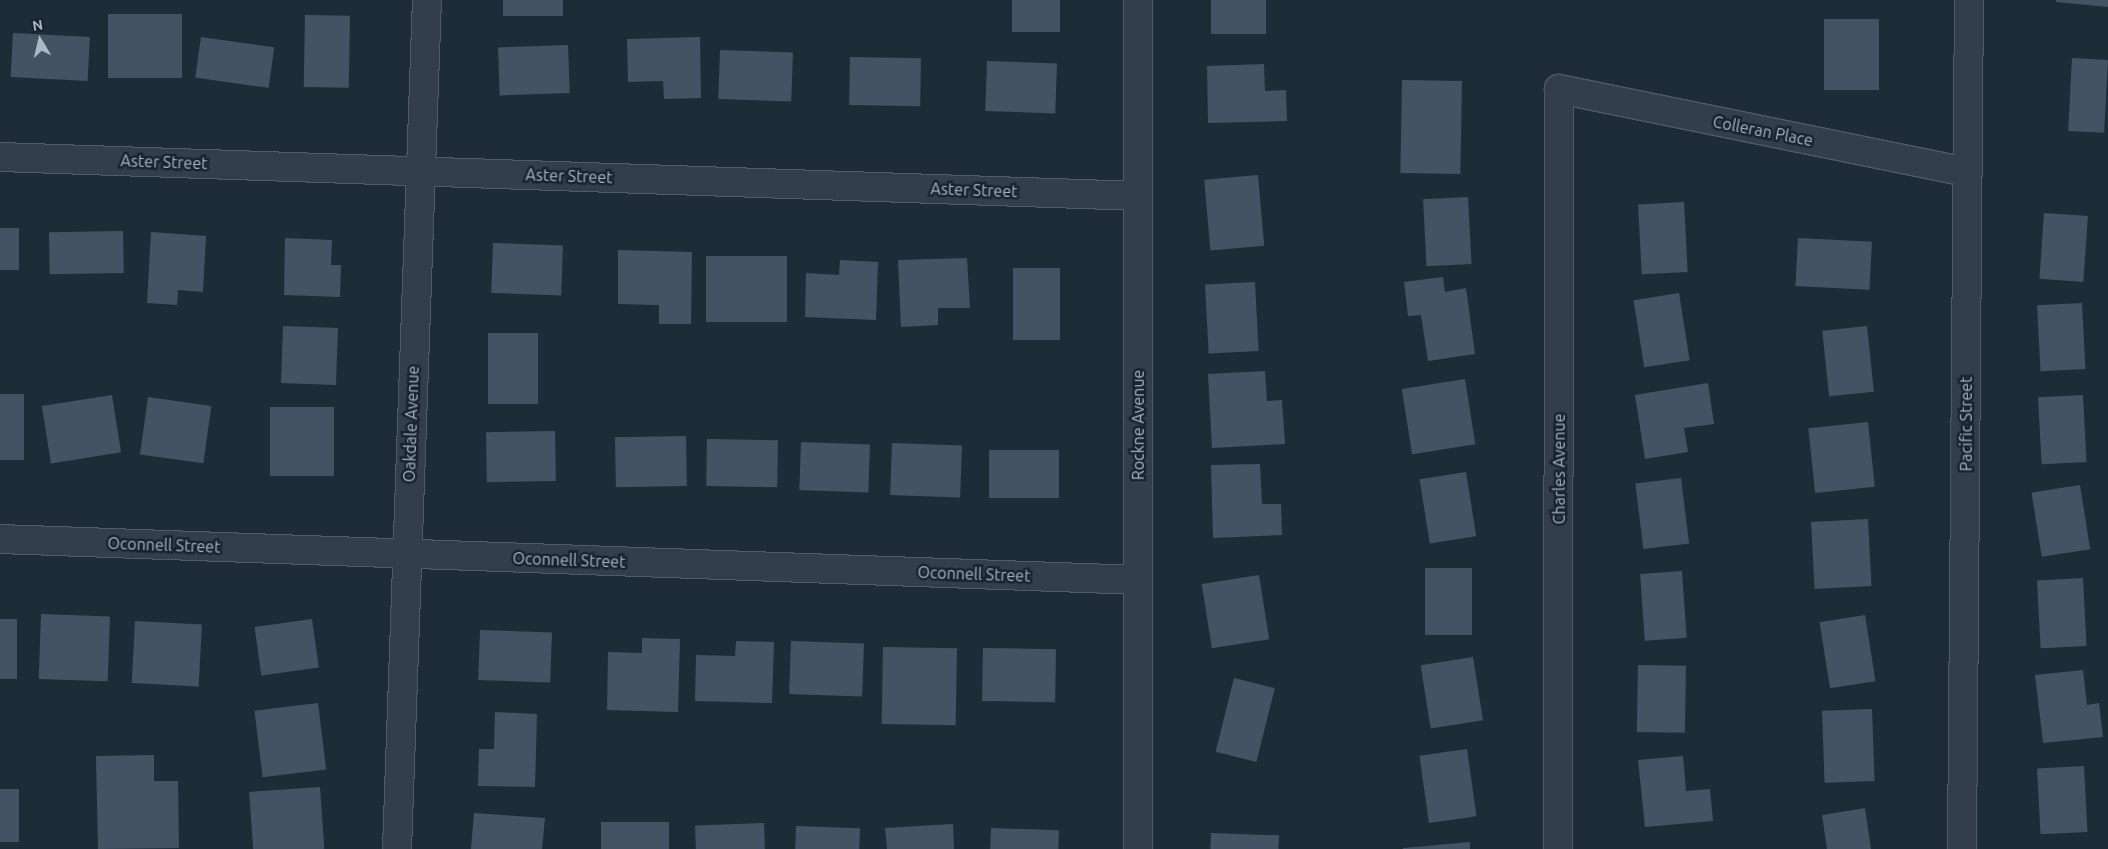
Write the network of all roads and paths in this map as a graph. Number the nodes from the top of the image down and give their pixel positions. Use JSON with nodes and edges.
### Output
{"nodes":[{"id":1,"x":427,"y":0,"type":"edge"},
{"id":2,"x":1138,"y":0,"type":"edge"},
{"id":3,"x":1969,"y":0,"type":"edge"},
{"id":4,"x":1559,"y":89,"type":"joint"},
{"id":5,"x":0,"y":157,"type":"edge"},
{"id":6,"x":421,"y":171,"type":"junction"},
{"id":7,"x":1968,"y":172,"type":"junction"},
{"id":8,"x":1138,"y":196,"type":"junction"},
{"id":9,"x":0,"y":539,"type":"edge"},
{"id":10,"x":406,"y":554,"type":"junction"},
{"id":11,"x":1138,"y":580,"type":"junction"},
{"id":12,"x":397,"y":849,"type":"edge"},
{"id":13,"x":1138,"y":849,"type":"edge"},
{"id":14,"x":1558,"y":849,"type":"edge"},
{"id":15,"x":1962,"y":849,"type":"edge"}],
"edges":[{"from":1,"to":6,"type":"street","name":"Oakdale Avenue"},
{"from":2,"to":8,"type":"street","name":"Rockne Avenue"},
{"from":3,"to":7,"type":"street","name":"Pacific Street"},
{"from":4,"to":7,"type":"street","name":"Colleran Place"},
{"from":4,"to":14,"type":"street","name":"Charles Avenue"},
{"from":5,"to":6,"type":"street","name":"Aster Street"},
{"from":6,"to":8,"type":"street","name":"Aster Street"},
{"from":6,"to":10,"type":"street","name":"Oakdale Avenue"},
{"from":7,"to":15,"type":"street","name":"Pacific Street"},
{"from":8,"to":11,"type":"street","name":"Rockne Avenue"},
{"from":9,"to":10,"type":"street","name":"Oconnell Street"},
{"from":10,"to":11,"type":"street","name":"Oconnell Street"},
{"from":10,"to":12,"type":"street","name":"Oakdale Avenue"},
{"from":11,"to":13,"type":"street","name":"Rockne Avenue"}]}
